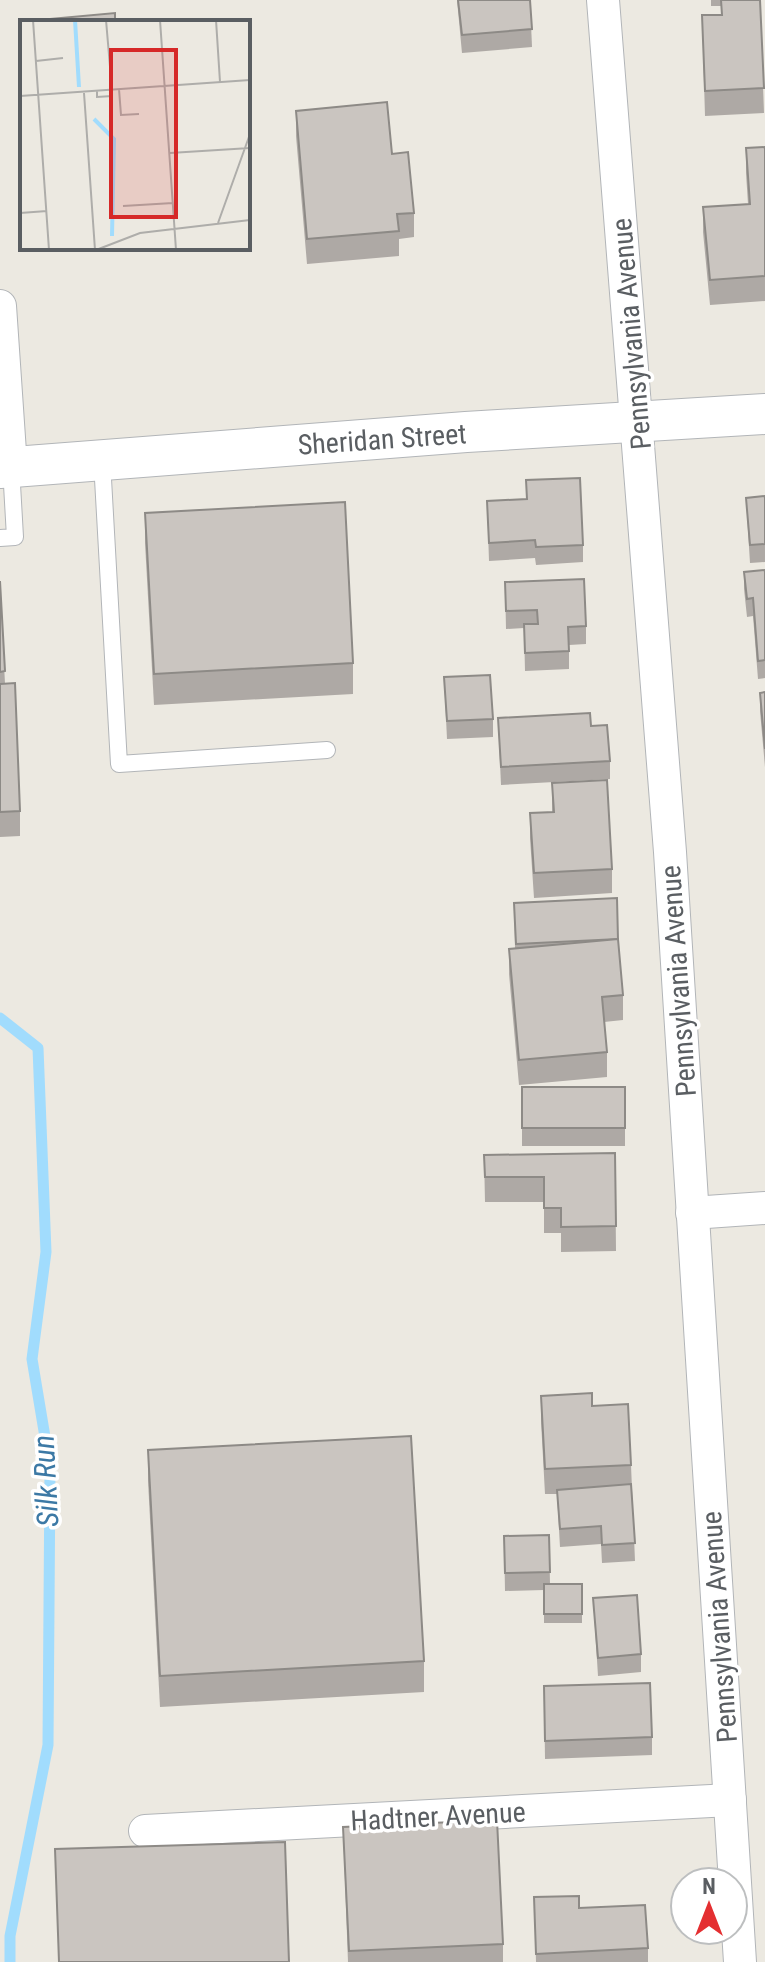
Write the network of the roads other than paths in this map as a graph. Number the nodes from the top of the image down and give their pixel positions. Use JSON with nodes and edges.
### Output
{"nodes":[{"id":1,"x":603,"y":0,"type":"edge"},
{"id":2,"x":0,"y":306,"type":"edge"},
{"id":3,"x":765,"y":414,"type":"edge"},
{"id":4,"x":639,"y":422,"type":"junction"},
{"id":5,"x":102,"y":461,"type":"junction"},
{"id":6,"x":6,"y":468,"type":"edge"},
{"id":7,"x":0,"y":538,"type":"edge"},
{"id":8,"x":327,"y":750,"type":"dead end"},
{"id":9,"x":765,"y":1208,"type":"edge"},
{"id":10,"x":692,"y":1213,"type":"junction"},
{"id":11,"x":730,"y":1800,"type":"junction"},
{"id":12,"x":145,"y":1831,"type":"dead end"},
{"id":13,"x":740,"y":1962,"type":"edge"}],
"edges":[{"from":1,"to":4,"type":"street","name":"Pennsylvania Avenue"},
{"from":2,"to":6,"type":"street"},
{"from":3,"to":4,"type":"street","name":"Sheridan Street"},
{"from":4,"to":5,"type":"street","name":"Sheridan Street"},
{"from":4,"to":10,"type":"street","name":"Pennsylvania Avenue"},
{"from":5,"to":6,"type":"street","name":"Sheridan Street"},
{"from":5,"to":8,"type":"lane"},
{"from":6,"to":7,"type":"lane"},
{"from":9,"to":10,"type":"street"},
{"from":10,"to":11,"type":"street","name":"Pennsylvania Avenue"},
{"from":11,"to":12,"type":"street","name":"Hadtner Avenue"},
{"from":11,"to":13,"type":"street","name":"Pennsylvania Avenue"}]}
